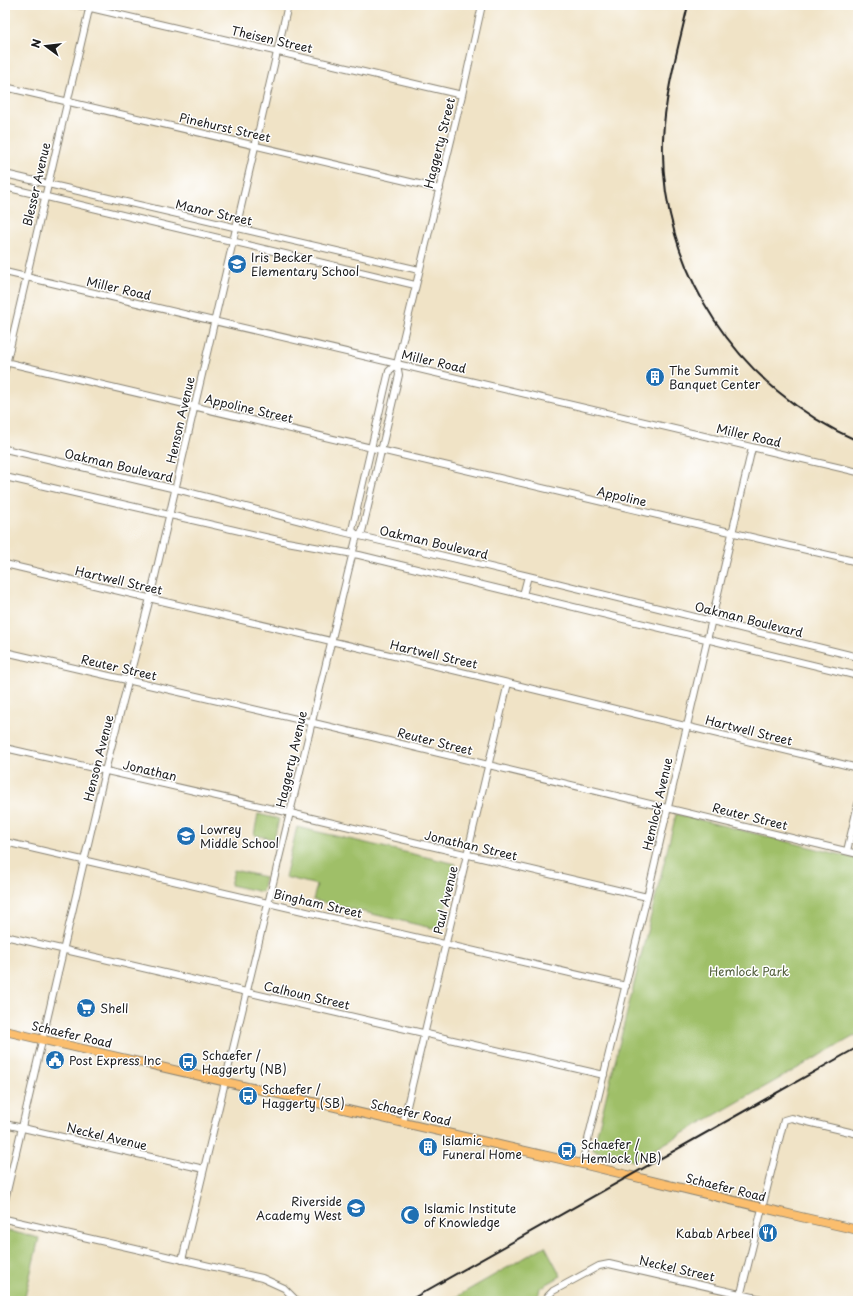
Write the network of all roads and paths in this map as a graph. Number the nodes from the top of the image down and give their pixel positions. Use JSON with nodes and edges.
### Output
{"nodes":[{"id":1,"x":78,"y":5,"type":"edge"},
{"id":2,"x":288,"y":5,"type":"edge"},
{"id":3,"x":482,"y":5,"type":"edge"},
{"id":4,"x":90,"y":6,"type":"edge"},
{"id":5,"x":277,"y":52,"type":"junction"},
{"id":6,"x":5,"y":87,"type":"edge"},
{"id":7,"x":462,"y":95,"type":"junction"},
{"id":8,"x":67,"y":101,"type":"junction"},
{"id":9,"x":255,"y":145,"type":"junction"},
{"id":10,"x":5,"y":174,"type":"edge"},
{"id":11,"x":48,"y":184,"type":"junction"},
{"id":12,"x":5,"y":187,"type":"edge"},
{"id":13,"x":440,"y":188,"type":"junction"},
{"id":14,"x":45,"y":196,"type":"junction"},
{"id":15,"x":235,"y":228,"type":"junction"},
{"id":16,"x":232,"y":241,"type":"junction"},
{"id":17,"x":419,"y":270,"type":"junction"},
{"id":18,"x":5,"y":272,"type":"edge"},
{"id":19,"x":26,"y":277,"type":"junction"},
{"id":20,"x":415,"y":285,"type":"junction"},
{"id":21,"x":214,"y":321,"type":"junction"},
{"id":22,"x":6,"y":364,"type":"edge"},
{"id":23,"x":396,"y":364,"type":"junction"},
{"id":24,"x":382,"y":401,"type":"junction"},
{"id":25,"x":392,"y":404,"type":"junction"},
{"id":26,"x":194,"y":406,"type":"junction"},
{"id":27,"x":371,"y":448,"type":"junction"},
{"id":28,"x":752,"y":448,"type":"junction"},
{"id":29,"x":5,"y":449,"type":"edge"},
{"id":30,"x":381,"y":450,"type":"junction"},
{"id":31,"x":858,"y":472,"type":"edge"},
{"id":32,"x":5,"y":477,"type":"edge"},
{"id":33,"x":362,"y":488,"type":"junction"},
{"id":34,"x":175,"y":489,"type":"junction"},
{"id":35,"x":372,"y":491,"type":"junction"},
{"id":36,"x":169,"y":515,"type":"junction"},
{"id":37,"x":732,"y":533,"type":"junction"},
{"id":38,"x":357,"y":535,"type":"junction"},
{"id":39,"x":352,"y":554,"type":"junction"},
{"id":40,"x":858,"y":562,"type":"edge"},
{"id":41,"x":5,"y":564,"type":"edge"},
{"id":42,"x":528,"y":576,"type":"junction"},
{"id":43,"x":523,"y":595,"type":"junction"},
{"id":44,"x":150,"y":598,"type":"junction"},
{"id":45,"x":711,"y":621,"type":"junction"},
{"id":46,"x":707,"y":639,"type":"junction"},
{"id":47,"x":331,"y":641,"type":"junction"},
{"id":48,"x":5,"y":652,"type":"edge"},
{"id":49,"x":858,"y":657,"type":"edge"},
{"id":50,"x":858,"y":676,"type":"edge"},
{"id":51,"x":129,"y":681,"type":"junction"},
{"id":52,"x":508,"y":683,"type":"junction"},
{"id":53,"x":311,"y":722,"type":"junction"},
{"id":54,"x":687,"y":726,"type":"junction"},
{"id":55,"x":5,"y":748,"type":"edge"},
{"id":56,"x":489,"y":765,"type":"junction"},
{"id":57,"x":858,"y":768,"type":"edge"},
{"id":58,"x":105,"y":771,"type":"junction"},
{"id":59,"x":858,"y":804,"type":"edge"},
{"id":60,"x":667,"y":808,"type":"junction"},
{"id":61,"x":289,"y":813,"type":"junction"},
{"id":62,"x":5,"y":842,"type":"edge"},
{"id":63,"x":847,"y":851,"type":"junction"},
{"id":64,"x":858,"y":854,"type":"edge"},
{"id":65,"x":467,"y":855,"type":"junction"},
{"id":66,"x":84,"y":861,"type":"junction"},
{"id":67,"x":647,"y":897,"type":"junction"},
{"id":68,"x":268,"y":903,"type":"junction"},
{"id":69,"x":5,"y":936,"type":"edge"},
{"id":70,"x":446,"y":944,"type":"junction"},
{"id":71,"x":63,"y":950,"type":"junction"},
{"id":72,"x":626,"y":986,"type":"junction"},
{"id":73,"x":246,"y":992,"type":"junction"},
{"id":74,"x":5,"y":1031,"type":"edge"},
{"id":75,"x":424,"y":1033,"type":"junction"},
{"id":76,"x":43,"y":1040,"type":"junction"},
{"id":77,"x":604,"y":1075,"type":"junction"},
{"id":78,"x":224,"y":1082,"type":"junction"},
{"id":79,"x":403,"y":1122,"type":"junction"},
{"id":80,"x":5,"y":1124,"type":"edge"},
{"id":81,"x":22,"y":1128,"type":"junction"},
{"id":82,"x":858,"y":1134,"type":"edge"},
{"id":83,"x":582,"y":1164,"type":"junction"},
{"id":84,"x":204,"y":1169,"type":"junction"},
{"id":85,"x":5,"y":1200,"type":"edge"},
{"id":86,"x":762,"y":1208,"type":"junction"},
{"id":87,"x":5,"y":1219,"type":"edge"},
{"id":88,"x":858,"y":1230,"type":"edge"},
{"id":89,"x":182,"y":1260,"type":"junction"},
{"id":90,"x":741,"y":1294,"type":"junction"},
{"id":91,"x":297,"y":1301,"type":"edge"},
{"id":92,"x":546,"y":1301,"type":"edge"},
{"id":93,"x":739,"y":1301,"type":"edge"},
{"id":94,"x":771,"y":1301,"type":"edge"}],
"edges":[{"from":1,"to":4,"type":"street","name":"Theisen Street"},
{"from":2,"to":5,"type":"street"},
{"from":3,"to":7,"type":"street","name":"Haggerty Street"},
{"from":4,"to":5,"type":"street","name":"Theisen Street"},
{"from":4,"to":8,"type":"street","name":"Blesser Avenue"},
{"from":5,"to":7,"type":"street","name":"Theisen Street"},
{"from":5,"to":9,"type":"street"},
{"from":6,"to":8,"type":"street","name":"Pinehurst Street"},
{"from":7,"to":13,"type":"street","name":"Haggerty Street"},
{"from":8,"to":9,"type":"street","name":"Pinehurst Street"},
{"from":8,"to":11,"type":"street","name":"Blesser Avenue"},
{"from":9,"to":13,"type":"street","name":"Pinehurst Street"},
{"from":9,"to":15,"type":"street"},
{"from":10,"to":11,"type":"street","name":"Manor Street"},
{"from":11,"to":14,"type":"street","name":"Blesser Avenue"},
{"from":11,"to":15,"type":"street","name":"Manor Street"},
{"from":12,"to":14,"type":"street","name":"Manor Street"},
{"from":13,"to":17,"type":"street","name":"Haggerty Street"},
{"from":14,"to":16,"type":"street","name":"Manor Street"},
{"from":14,"to":19,"type":"street","name":"Blesser Avenue"},
{"from":15,"to":16,"type":"street"},
{"from":15,"to":17,"type":"street","name":"Manor Street"},
{"from":16,"to":20,"type":"street","name":"Manor Street"},
{"from":16,"to":21,"type":"street","name":"Henson Avenue"},
{"from":17,"to":20,"type":"street","name":"Haggerty Street"},
{"from":18,"to":19,"type":"street","name":"Miller Road"},
{"from":19,"to":21,"type":"street","name":"Miller Road"},
{"from":19,"to":22,"type":"street","name":"Blesser Avenue"},
{"from":20,"to":23,"type":"street","name":"Haggerty Avenue"},
{"from":21,"to":23,"type":"street","name":"Miller Road"},
{"from":21,"to":26,"type":"street","name":"Henson Avenue"},
{"from":22,"to":26,"type":"street","name":"Appoline Street"},
{"from":23,"to":24,"type":"street","name":"Haggerty Avenue"},
{"from":23,"to":25,"type":"street","name":"Haggerty Avenue"},
{"from":23,"to":28,"type":"street","name":"Miller Road"},
{"from":24,"to":25,"type":"street"},
{"from":24,"to":27,"type":"street","name":"Haggerty Avenue"},
{"from":25,"to":30,"type":"street","name":"Haggerty Avenue"},
{"from":26,"to":27,"type":"street","name":"Appoline Street"},
{"from":26,"to":34,"type":"street","name":"Henson Avenue"},
{"from":27,"to":30,"type":"street","name":"Appoline Street"},
{"from":27,"to":33,"type":"street","name":"Haggerty Avenue"},
{"from":28,"to":31,"type":"street","name":"Miller Road"},
{"from":28,"to":37,"type":"street","name":"Hemlock Avenue"},
{"from":29,"to":34,"type":"street","name":"Oakman Boulevard"},
{"from":30,"to":35,"type":"street","name":"Haggerty Avenue"},
{"from":30,"to":37,"type":"street","name":"Appoline"},
{"from":32,"to":36,"type":"street"},
{"from":33,"to":35,"type":"street"},
{"from":33,"to":38,"type":"street","name":"Haggerty Avenue"},
{"from":34,"to":36,"type":"street","name":"Henson Avenue"},
{"from":34,"to":38,"type":"street","name":"Oakman Boulevard"},
{"from":35,"to":38,"type":"street","name":"Haggerty Avenue"},
{"from":36,"to":39,"type":"street"},
{"from":36,"to":44,"type":"street","name":"Henson Avenue"},
{"from":37,"to":40,"type":"street","name":"Appoline"},
{"from":37,"to":45,"type":"street","name":"Hemlock Avenue"},
{"from":38,"to":39,"type":"street","name":"Haggerty Avenue"},
{"from":38,"to":42,"type":"street","name":"Oakman Boulevard"},
{"from":39,"to":43,"type":"street"},
{"from":39,"to":47,"type":"street","name":"Haggerty Avenue"},
{"from":41,"to":44,"type":"street","name":"Hartwell Street"},
{"from":42,"to":43,"type":"street"},
{"from":42,"to":45,"type":"street","name":"Oakman Boulevard"},
{"from":43,"to":46,"type":"street"},
{"from":44,"to":47,"type":"street","name":"Hartwell Street"},
{"from":44,"to":51,"type":"street","name":"Henson Avenue"},
{"from":45,"to":46,"type":"street","name":"Hemlock Avenue"},
{"from":45,"to":49,"type":"street","name":"Oakman Boulevard"},
{"from":46,"to":50,"type":"street"},
{"from":46,"to":54,"type":"street","name":"Hemlock Avenue"},
{"from":47,"to":52,"type":"street","name":"Hartwell Street"},
{"from":47,"to":53,"type":"street","name":"Haggerty Avenue"},
{"from":48,"to":51,"type":"street","name":"Reuter Street"},
{"from":51,"to":53,"type":"street","name":"Reuter Street"},
{"from":51,"to":58,"type":"street","name":"Henson Avenue"},
{"from":52,"to":54,"type":"street","name":"Hartwell Street"},
{"from":52,"to":56,"type":"street","name":"Paul Avenue"},
{"from":53,"to":56,"type":"street","name":"Reuter Street"},
{"from":53,"to":61,"type":"street","name":"Haggerty Avenue"},
{"from":54,"to":57,"type":"street","name":"Hartwell Street"},
{"from":54,"to":60,"type":"street","name":"Hemlock Avenue"},
{"from":55,"to":58,"type":"street","name":"Jonathan"},
{"from":56,"to":60,"type":"street","name":"Reuter Street"},
{"from":56,"to":65,"type":"street","name":"Paul Avenue"},
{"from":58,"to":61,"type":"street","name":"Jonathan"},
{"from":58,"to":66,"type":"street","name":"Henson Avenue"},
{"from":59,"to":63,"type":"street"},
{"from":60,"to":63,"type":"street","name":"Reuter Street"},
{"from":60,"to":67,"type":"street","name":"Hemlock Avenue"},
{"from":61,"to":65,"type":"street","name":"Jonathan Street"},
{"from":61,"to":68,"type":"street","name":"Haggerty Avenue"},
{"from":62,"to":66,"type":"street","name":"Bingham Street"},
{"from":63,"to":64,"type":"street","name":"Reuter Street"},
{"from":65,"to":67,"type":"street","name":"Jonathan Street"},
{"from":65,"to":70,"type":"street","name":"Paul Avenue"},
{"from":66,"to":68,"type":"street","name":"Bingham Street"},
{"from":66,"to":71,"type":"street","name":"Henson Avenue"},
{"from":67,"to":72,"type":"street","name":"Hemlock Avenue"},
{"from":68,"to":70,"type":"street","name":"Bingham Street"},
{"from":68,"to":73,"type":"street","name":"Haggerty Avenue"},
{"from":69,"to":71,"type":"street","name":"Calhoun Street"},
{"from":70,"to":72,"type":"street","name":"Bingham Street"},
{"from":70,"to":75,"type":"street","name":"Paul Avenue"},
{"from":71,"to":73,"type":"street","name":"Calhoun Street"},
{"from":71,"to":76,"type":"street","name":"Henson Avenue"},
{"from":72,"to":77,"type":"street","name":"Hemlock Avenue"},
{"from":73,"to":75,"type":"street","name":"Calhoun Street"},
{"from":73,"to":78,"type":"street","name":"Haggerty Avenue"},
{"from":74,"to":76,"type":"main road","name":"Schaefer Road"},
{"from":75,"to":77,"type":"street","name":"Calhoun Street"},
{"from":75,"to":79,"type":"street","name":"Paul Avenue"},
{"from":76,"to":78,"type":"main road","name":"Schaefer Road"},
{"from":76,"to":81,"type":"street","name":"Henson Avenue"},
{"from":77,"to":83,"type":"street","name":"Hemlock Avenue"},
{"from":78,"to":79,"type":"main road","name":"Schaefer Road"},
{"from":78,"to":84,"type":"street"},
{"from":79,"to":83,"type":"main road","name":"Schaefer Road"},
{"from":80,"to":81,"type":"street","name":"Neckel Avenue"},
{"from":81,"to":84,"type":"street","name":"Neckel Avenue"},
{"from":81,"to":85,"type":"street","name":"Henson Avenue"},
{"from":82,"to":86,"type":"street"},
{"from":83,"to":86,"type":"main road","name":"Schaefer Road"},
{"from":84,"to":89,"type":"street"},
{"from":86,"to":88,"type":"main road","name":"Schaefer Road"},
{"from":86,"to":90,"type":"street"},
{"from":87,"to":89,"type":"street"},
{"from":89,"to":91,"type":"street"},
{"from":90,"to":92,"type":"street","name":"Neckel Street"},
{"from":90,"to":93,"type":"street"},
{"from":90,"to":94,"type":"street","name":"Neckel Street"}]}
